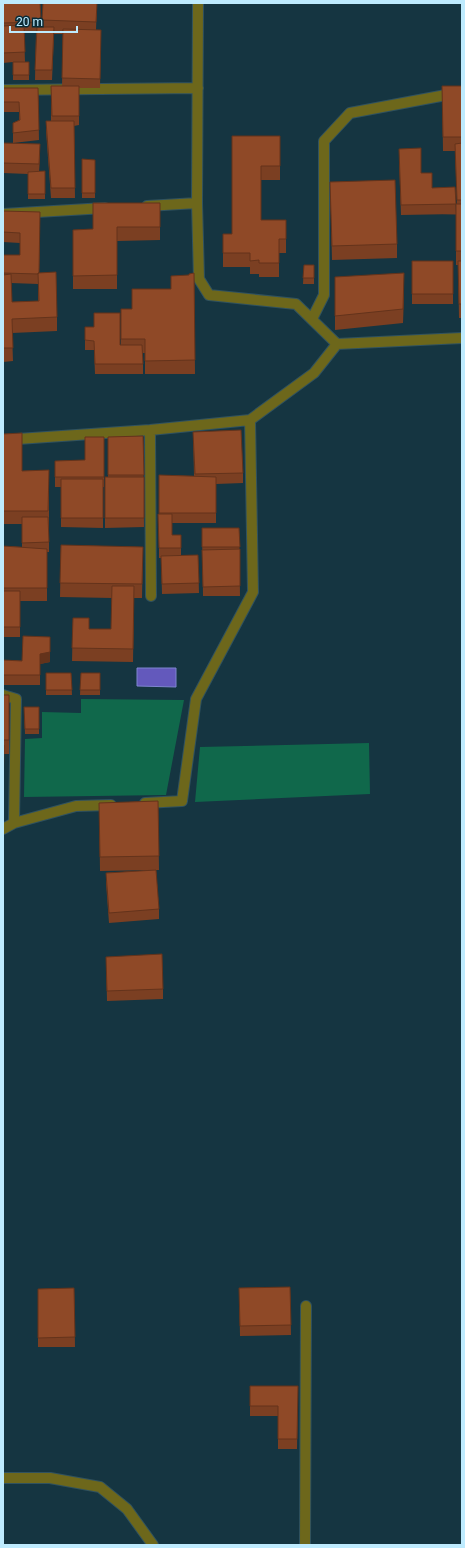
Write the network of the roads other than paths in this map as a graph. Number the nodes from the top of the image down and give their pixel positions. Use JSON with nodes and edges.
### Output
{"nodes":[{"id":1,"x":198,"y":3,"type":"edge"},
{"id":2,"x":198,"y":88,"type":"junction"},
{"id":3,"x":3,"y":90,"type":"edge"},
{"id":4,"x":462,"y":92,"type":"edge"},
{"id":5,"x":197,"y":203,"type":"junction"},
{"id":6,"x":135,"y":207,"type":"edge"},
{"id":7,"x":112,"y":208,"type":"edge"},
{"id":8,"x":3,"y":214,"type":"edge"},
{"id":9,"x":312,"y":319,"type":"junction"},
{"id":10,"x":462,"y":338,"type":"edge"},
{"id":11,"x":337,"y":344,"type":"junction"},
{"id":12,"x":250,"y":420,"type":"junction"},
{"id":13,"x":150,"y":430,"type":"junction"},
{"id":14,"x":3,"y":440,"type":"edge"},
{"id":15,"x":151,"y":596,"type":"dead end"},
{"id":16,"x":3,"y":695,"type":"edge"},
{"id":17,"x":121,"y":804,"type":"edge"},
{"id":18,"x":136,"y":804,"type":"edge"},
{"id":19,"x":14,"y":823,"type":"junction"},
{"id":20,"x":3,"y":829,"type":"edge"},
{"id":21,"x":306,"y":1306,"type":"dead end"},
{"id":22,"x":3,"y":1478,"type":"edge"},
{"id":23,"x":153,"y":1545,"type":"edge"},
{"id":24,"x":305,"y":1545,"type":"edge"}],
"edges":[{"from":1,"to":2,"type":"street"},
{"from":2,"to":3,"type":"street"},
{"from":2,"to":5,"type":"street"},
{"from":4,"to":9,"type":"street"},
{"from":5,"to":6,"type":"street"},
{"from":5,"to":9,"type":"street"},
{"from":7,"to":8,"type":"street"},
{"from":9,"to":11,"type":"street"},
{"from":10,"to":11,"type":"street"},
{"from":11,"to":12,"type":"street"},
{"from":12,"to":13,"type":"street"},
{"from":12,"to":18,"type":"street"},
{"from":13,"to":14,"type":"street"},
{"from":13,"to":15,"type":"street"},
{"from":16,"to":19,"type":"street"},
{"from":17,"to":19,"type":"street"},
{"from":19,"to":20,"type":"street"},
{"from":21,"to":24,"type":"street"},
{"from":22,"to":23,"type":"street"}]}
